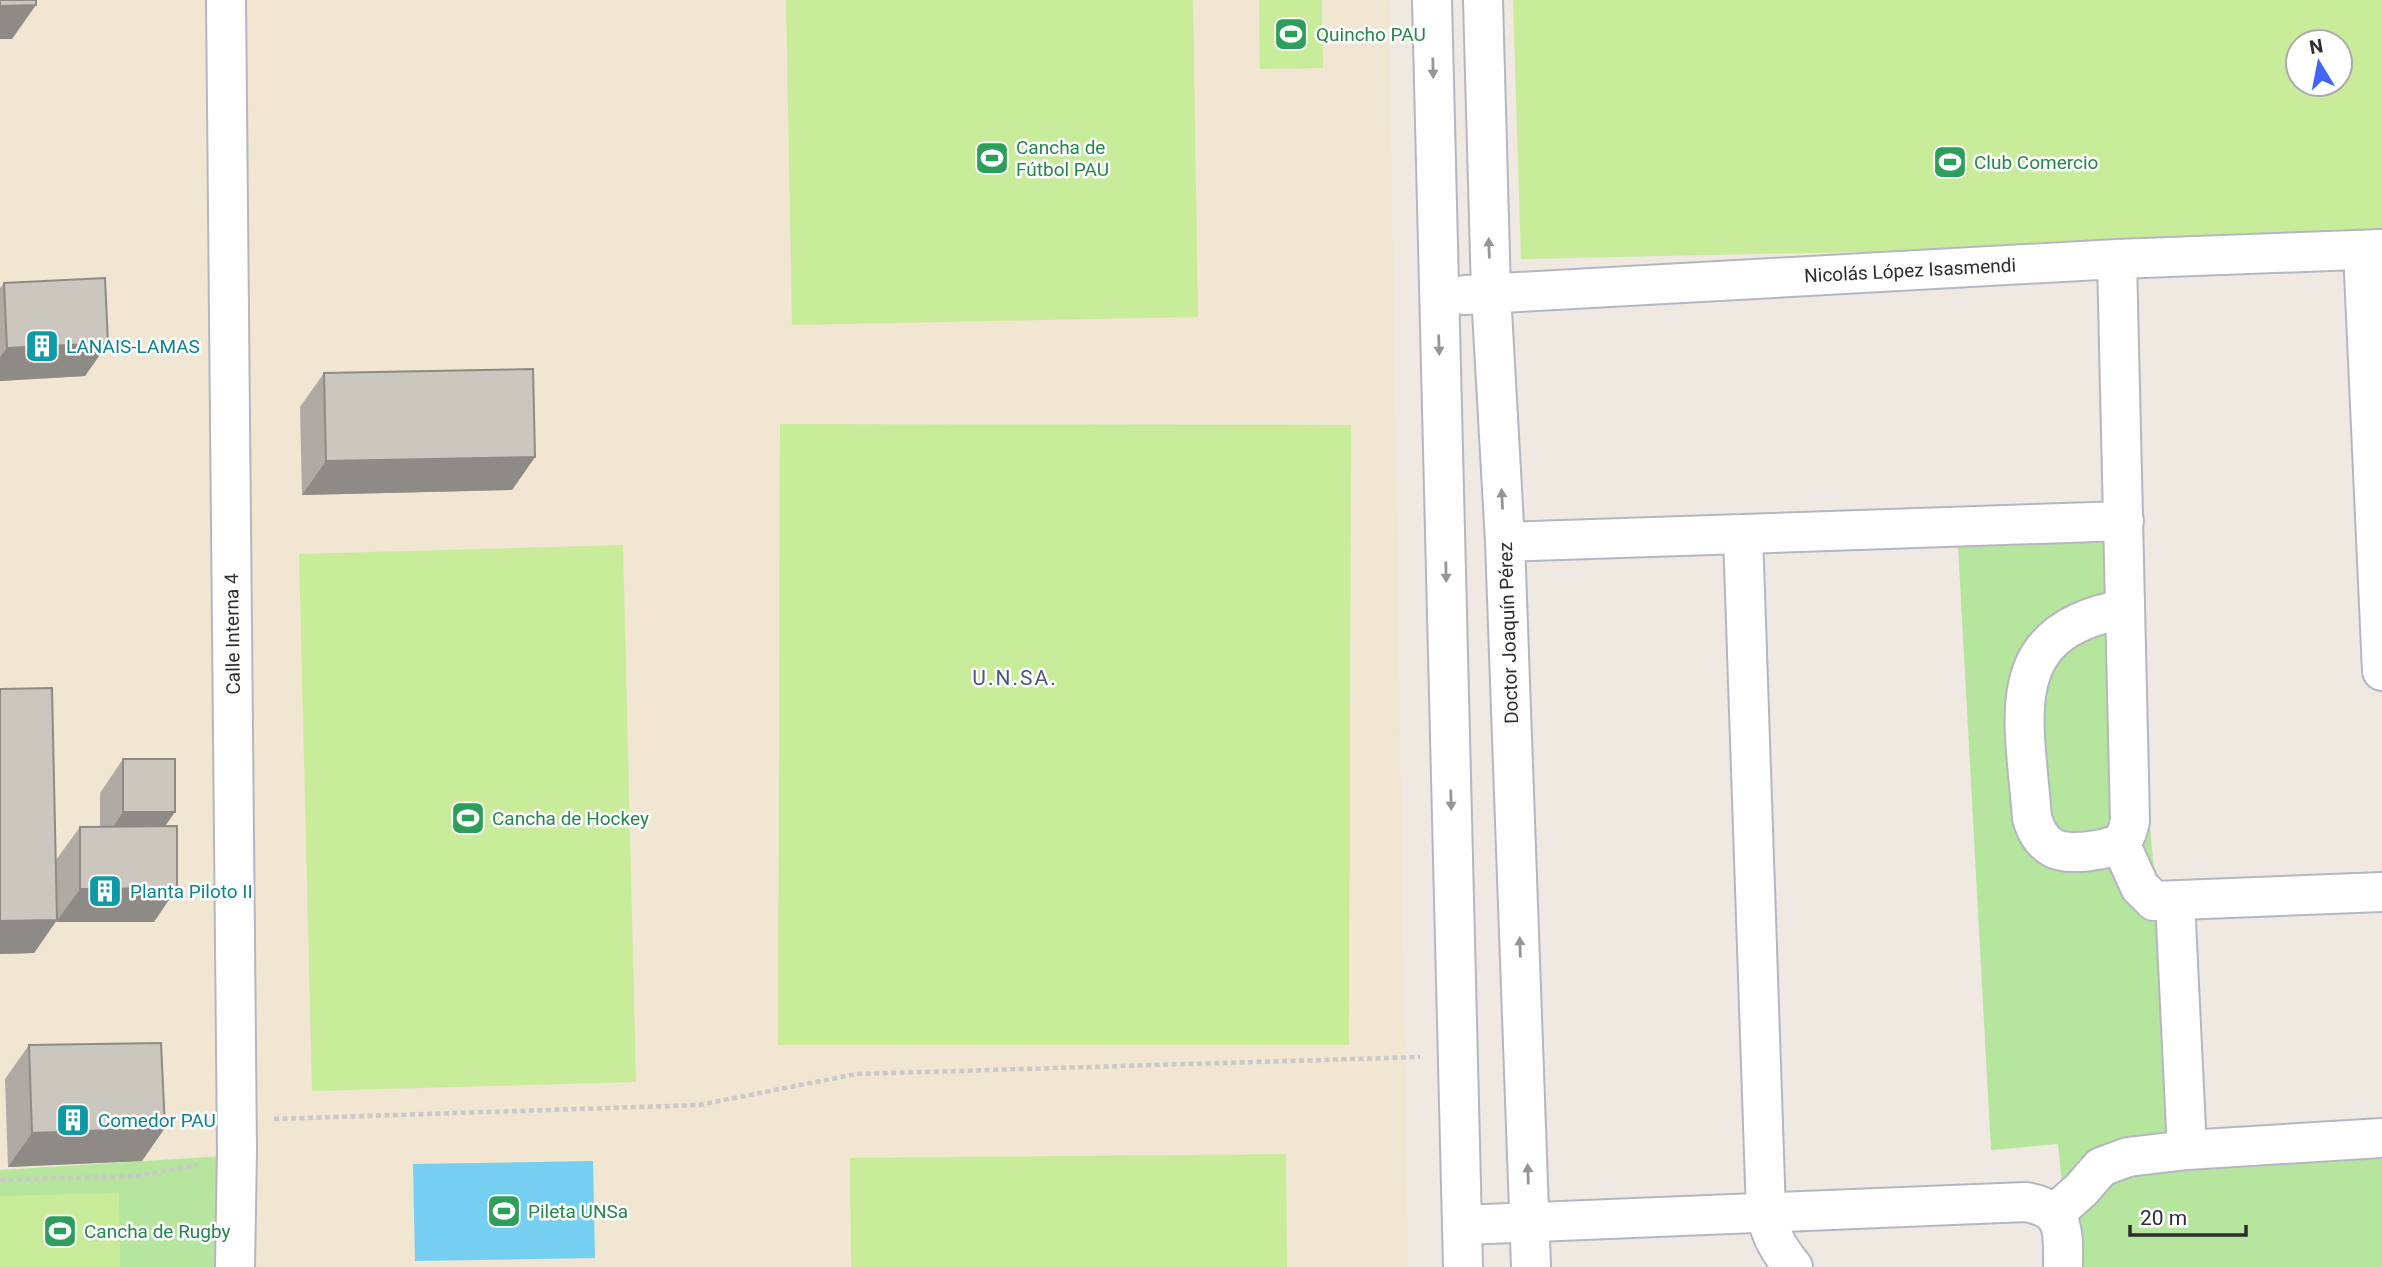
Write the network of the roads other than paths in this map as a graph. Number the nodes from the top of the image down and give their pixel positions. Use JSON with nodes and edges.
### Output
{"nodes":[{"id":1,"x":226,"y":0,"type":"edge"},
{"id":2,"x":1432,"y":0,"type":"edge"},
{"id":3,"x":1483,"y":0,"type":"edge"},
{"id":4,"x":2372,"y":249,"type":"edge"},
{"id":5,"x":2117,"y":259,"type":"junction"},
{"id":6,"x":1491,"y":293,"type":"junction"},
{"id":7,"x":1438,"y":297,"type":"junction"},
{"id":8,"x":2124,"y":521,"type":"junction"},
{"id":9,"x":1744,"y":534,"type":"junction"},
{"id":10,"x":1504,"y":542,"type":"junction"},
{"id":11,"x":2126,"y":609,"type":"junction"},
{"id":12,"x":2382,"y":671,"type":"edge"},
{"id":13,"x":2120,"y":843,"type":"junction"},
{"id":14,"x":2382,"y":892,"type":"edge"},
{"id":15,"x":2175,"y":901,"type":"junction"},
{"id":16,"x":2382,"y":1138,"type":"edge"},
{"id":17,"x":2187,"y":1150,"type":"junction"},
{"id":18,"x":1766,"y":1213,"type":"junction"},
{"id":19,"x":2055,"y":1213,"type":"junction"},
{"id":20,"x":1530,"y":1222,"type":"junction"},
{"id":21,"x":1462,"y":1225,"type":"junction"},
{"id":22,"x":235,"y":1267,"type":"edge"},
{"id":23,"x":1463,"y":1267,"type":"edge"},
{"id":24,"x":1531,"y":1267,"type":"edge"},
{"id":25,"x":1793,"y":1267,"type":"edge"},
{"id":26,"x":2063,"y":1267,"type":"edge"}],
"edges":[{"from":1,"to":22,"type":"street","name":"Calle Interna 4"},
{"from":2,"to":7,"type":"street","one_way":true},
{"from":6,"to":3,"type":"street","name":"Doctor Joaquín Pérez","one_way":true},
{"from":4,"to":5,"type":"street","name":"Nicolás López Isasmendi"},
{"from":4,"to":12,"type":"street"},
{"from":5,"to":6,"type":"street","name":"Nicolás López Isasmendi"},
{"from":5,"to":8,"type":"street"},
{"from":6,"to":7,"type":"street","name":"Nicolás López Isasmendi"},
{"from":10,"to":6,"type":"street","name":"Doctor Joaquín Pérez","one_way":true},
{"from":7,"to":21,"type":"street","one_way":true},
{"from":8,"to":9,"type":"street"},
{"from":8,"to":11,"type":"street"},
{"from":9,"to":10,"type":"street"},
{"from":9,"to":18,"type":"street"},
{"from":20,"to":10,"type":"street","name":"Doctor Joaquín Pérez","one_way":true},
{"from":11,"to":13,"type":"street"},
{"from":11,"to":13,"type":"street"},
{"from":13,"to":15,"type":"street"},
{"from":14,"to":15,"type":"street"},
{"from":15,"to":17,"type":"street"},
{"from":16,"to":17,"type":"street"},
{"from":17,"to":19,"type":"street"},
{"from":18,"to":19,"type":"street"},
{"from":18,"to":20,"type":"street"},
{"from":18,"to":25,"type":"street"},
{"from":19,"to":26,"type":"street"},
{"from":20,"to":21,"type":"street"},
{"from":20,"to":24,"type":"street","name":"Doctor Joaquín Pérez"},
{"from":21,"to":23,"type":"street"}]}
